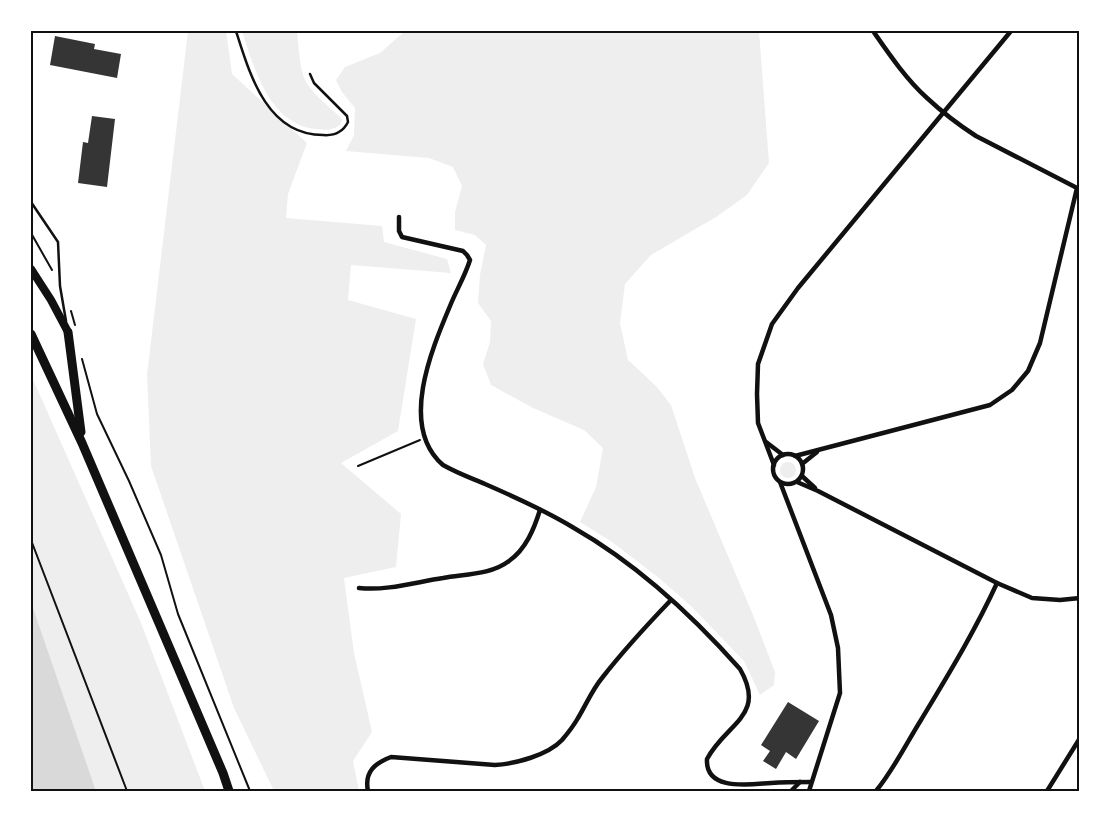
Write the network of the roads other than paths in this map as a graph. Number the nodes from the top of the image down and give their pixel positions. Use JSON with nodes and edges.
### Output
{"nodes":[{"id":1,"x":236,"y":31,"type":"edge"},
{"id":2,"x":873,"y":31,"type":"edge"},
{"id":3,"x":1011,"y":31,"type":"edge"},
{"id":4,"x":310,"y":74,"type":"dead end"},
{"id":5,"x":944,"y":113,"type":"junction"},
{"id":6,"x":1078,"y":189,"type":"edge"},
{"id":7,"x":31,"y":202,"type":"edge"},
{"id":8,"x":399,"y":217,"type":"dead end"},
{"id":9,"x":31,"y":269,"type":"edge"},
{"id":10,"x":72,"y":331,"type":"junction"},
{"id":11,"x":31,"y":334,"type":"edge"},
{"id":12,"x":82,"y":442,"type":"junction"},
{"id":13,"x":765,"y":442,"type":"junction"},
{"id":14,"x":818,"y":451,"type":"junction"},
{"id":15,"x":782,"y":455,"type":"junction"},
{"id":16,"x":796,"y":456,"type":"junction"},
{"id":17,"x":802,"y":464,"type":"junction"},
{"id":18,"x":774,"y":466,"type":"junction"},
{"id":19,"x":802,"y":476,"type":"junction"},
{"id":20,"x":780,"y":482,"type":"junction"},
{"id":21,"x":797,"y":482,"type":"junction"},
{"id":22,"x":788,"y":484,"type":"junction"},
{"id":23,"x":818,"y":491,"type":"junction"},
{"id":24,"x":787,"y":497,"type":"junction"},
{"id":25,"x":540,"y":510,"type":"junction"},
{"id":26,"x":997,"y":583,"type":"junction"},
{"id":27,"x":359,"y":588,"type":"dead end"},
{"id":28,"x":1080,"y":598,"type":"edge"},
{"id":29,"x":671,"y":600,"type":"junction"},
{"id":30,"x":1080,"y":738,"type":"edge"},
{"id":31,"x":800,"y":782,"type":"junction"},
{"id":32,"x":811,"y":782,"type":"junction"},
{"id":33,"x":229,"y":791,"type":"edge"},
{"id":34,"x":368,"y":791,"type":"edge"},
{"id":35,"x":791,"y":791,"type":"edge"},
{"id":36,"x":809,"y":791,"type":"edge"},
{"id":37,"x":876,"y":791,"type":"edge"},
{"id":38,"x":1047,"y":791,"type":"edge"}],
"edges":[{"from":1,"to":4,"type":"lane"},
{"from":2,"to":5,"type":"street"},
{"from":3,"to":5,"type":"street"},
{"from":5,"to":6,"type":"street"},
{"from":5,"to":13,"type":"street"},
{"from":6,"to":14,"type":"street"},
{"from":7,"to":10,"type":"lane"},
{"from":8,"to":25,"type":"street"},
{"from":9,"to":10,"type":"main road"},
{"from":10,"to":12,"type":"highway"},
{"from":11,"to":12,"type":"highway"},
{"from":12,"to":33,"type":"highway"},
{"from":13,"to":15,"type":"street"},
{"from":13,"to":18,"type":"street"},
{"from":14,"to":16,"type":"street"},
{"from":14,"to":17,"type":"street"},
{"from":15,"to":16,"type":"street"},
{"from":15,"to":18,"type":"street"},
{"from":16,"to":17,"type":"street"},
{"from":17,"to":19,"type":"street"},
{"from":18,"to":20,"type":"street"},
{"from":19,"to":21,"type":"street"},
{"from":19,"to":23,"type":"street"},
{"from":20,"to":22,"type":"street"},
{"from":20,"to":24,"type":"street"},
{"from":21,"to":22,"type":"street"},
{"from":21,"to":23,"type":"street"},
{"from":22,"to":24,"type":"street"},
{"from":23,"to":26,"type":"street"},
{"from":24,"to":32,"type":"street"},
{"from":25,"to":27,"type":"street"},
{"from":25,"to":29,"type":"street"},
{"from":26,"to":28,"type":"street"},
{"from":26,"to":37,"type":"street"},
{"from":29,"to":31,"type":"street"},
{"from":29,"to":34,"type":"street"},
{"from":30,"to":38,"type":"street"},
{"from":31,"to":32,"type":"street"},
{"from":31,"to":35,"type":"street"},
{"from":32,"to":36,"type":"street"}]}
